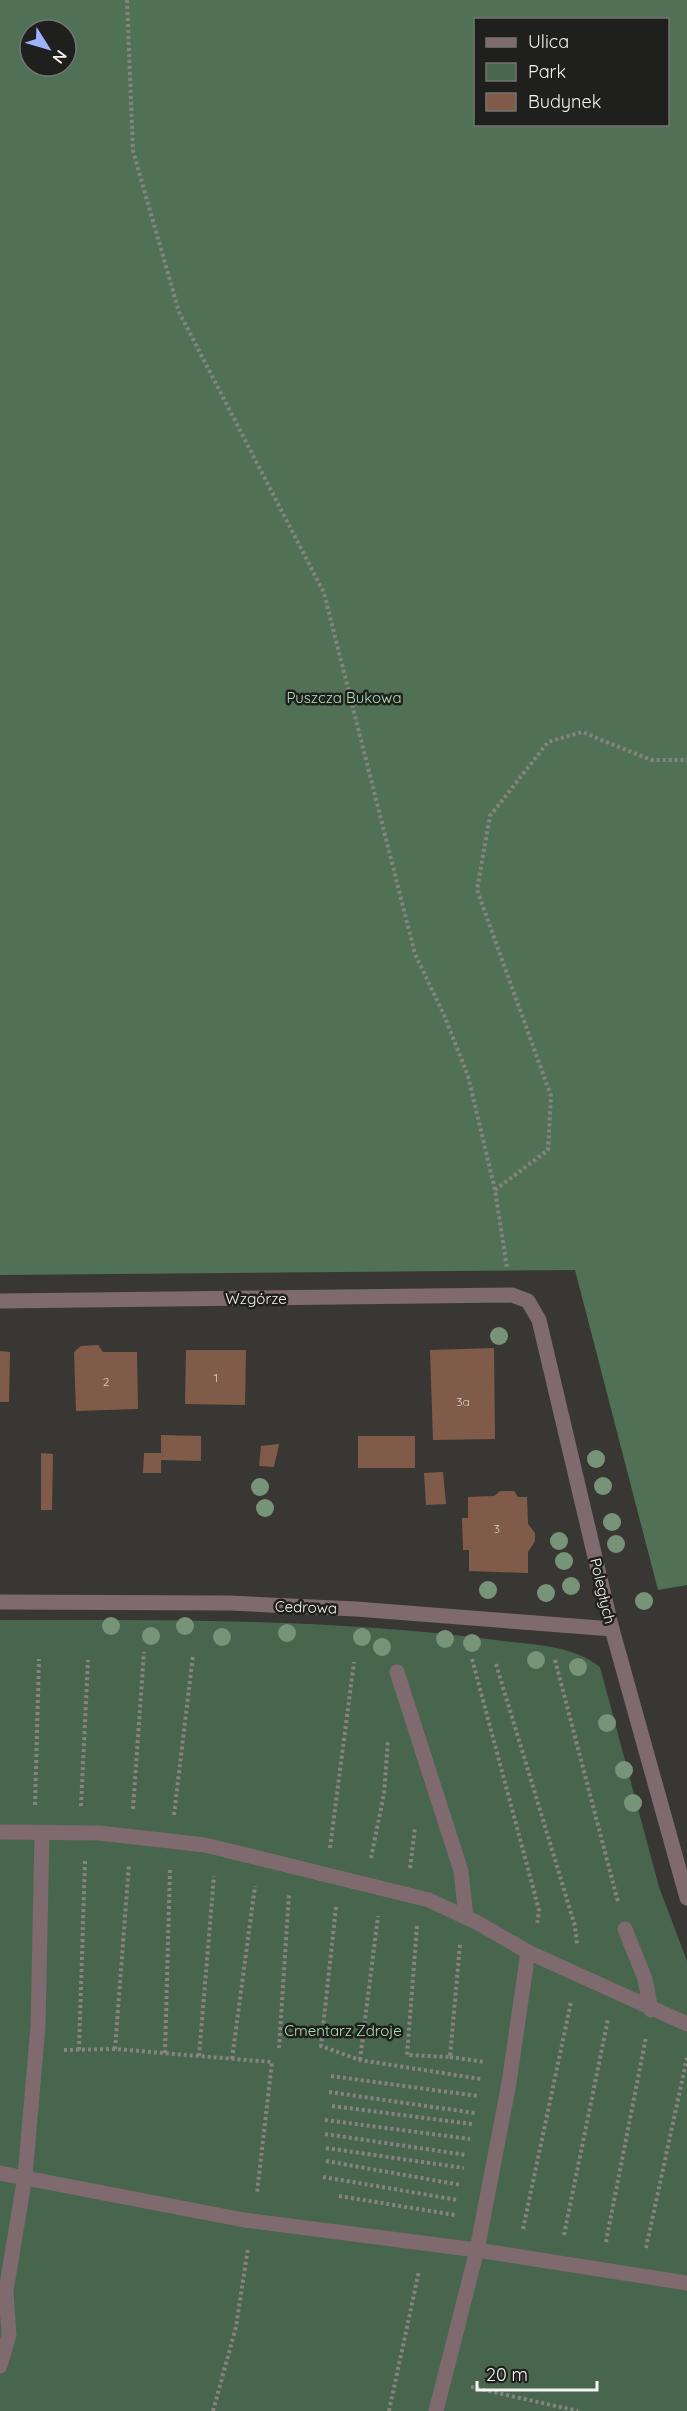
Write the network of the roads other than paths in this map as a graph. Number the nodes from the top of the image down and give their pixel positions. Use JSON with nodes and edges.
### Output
{"nodes":[{"id":1,"x":512,"y":1295,"type":"joint"},
{"id":2,"x":0,"y":1300,"type":"edge"},
{"id":3,"x":0,"y":1602,"type":"edge"},
{"id":4,"x":612,"y":1629,"type":"junction"},
{"id":5,"x":397,"y":1672,"type":"dead end"},
{"id":6,"x":0,"y":1832,"type":"edge"},
{"id":7,"x":38,"y":1833,"type":"junction"},
{"id":8,"x":687,"y":1898,"type":"edge"},
{"id":9,"x":466,"y":1917,"type":"junction"},
{"id":10,"x":625,"y":1929,"type":"road end"},
{"id":11,"x":528,"y":1952,"type":"junction"},
{"id":12,"x":651,"y":2010,"type":"junction"},
{"id":13,"x":687,"y":2024,"type":"edge"},
{"id":14,"x":0,"y":2173,"type":"edge"},
{"id":15,"x":25,"y":2176,"type":"junction"},
{"id":16,"x":477,"y":2250,"type":"junction"},
{"id":17,"x":687,"y":2283,"type":"edge"},
{"id":18,"x":0,"y":2366,"type":"edge"},
{"id":19,"x":436,"y":2411,"type":"edge"}],
"edges":[{"from":1,"to":2,"type":"street","name":"Wzgórze"},
{"from":1,"to":4,"type":"street","name":"Poległych"},
{"from":3,"to":4,"type":"street","name":"Cedrowa"},
{"from":4,"to":8,"type":"street","name":"Poległych"},
{"from":5,"to":9,"type":"street"},
{"from":6,"to":7,"type":"street"},
{"from":7,"to":9,"type":"street"},
{"from":7,"to":15,"type":"street"},
{"from":9,"to":11,"type":"street"},
{"from":10,"to":12,"type":"street"},
{"from":11,"to":12,"type":"street"},
{"from":11,"to":16,"type":"street"},
{"from":12,"to":13,"type":"street"},
{"from":14,"to":15,"type":"street"},
{"from":15,"to":16,"type":"street"},
{"from":15,"to":18,"type":"street"},
{"from":16,"to":17,"type":"street"},
{"from":16,"to":19,"type":"street"}]}
